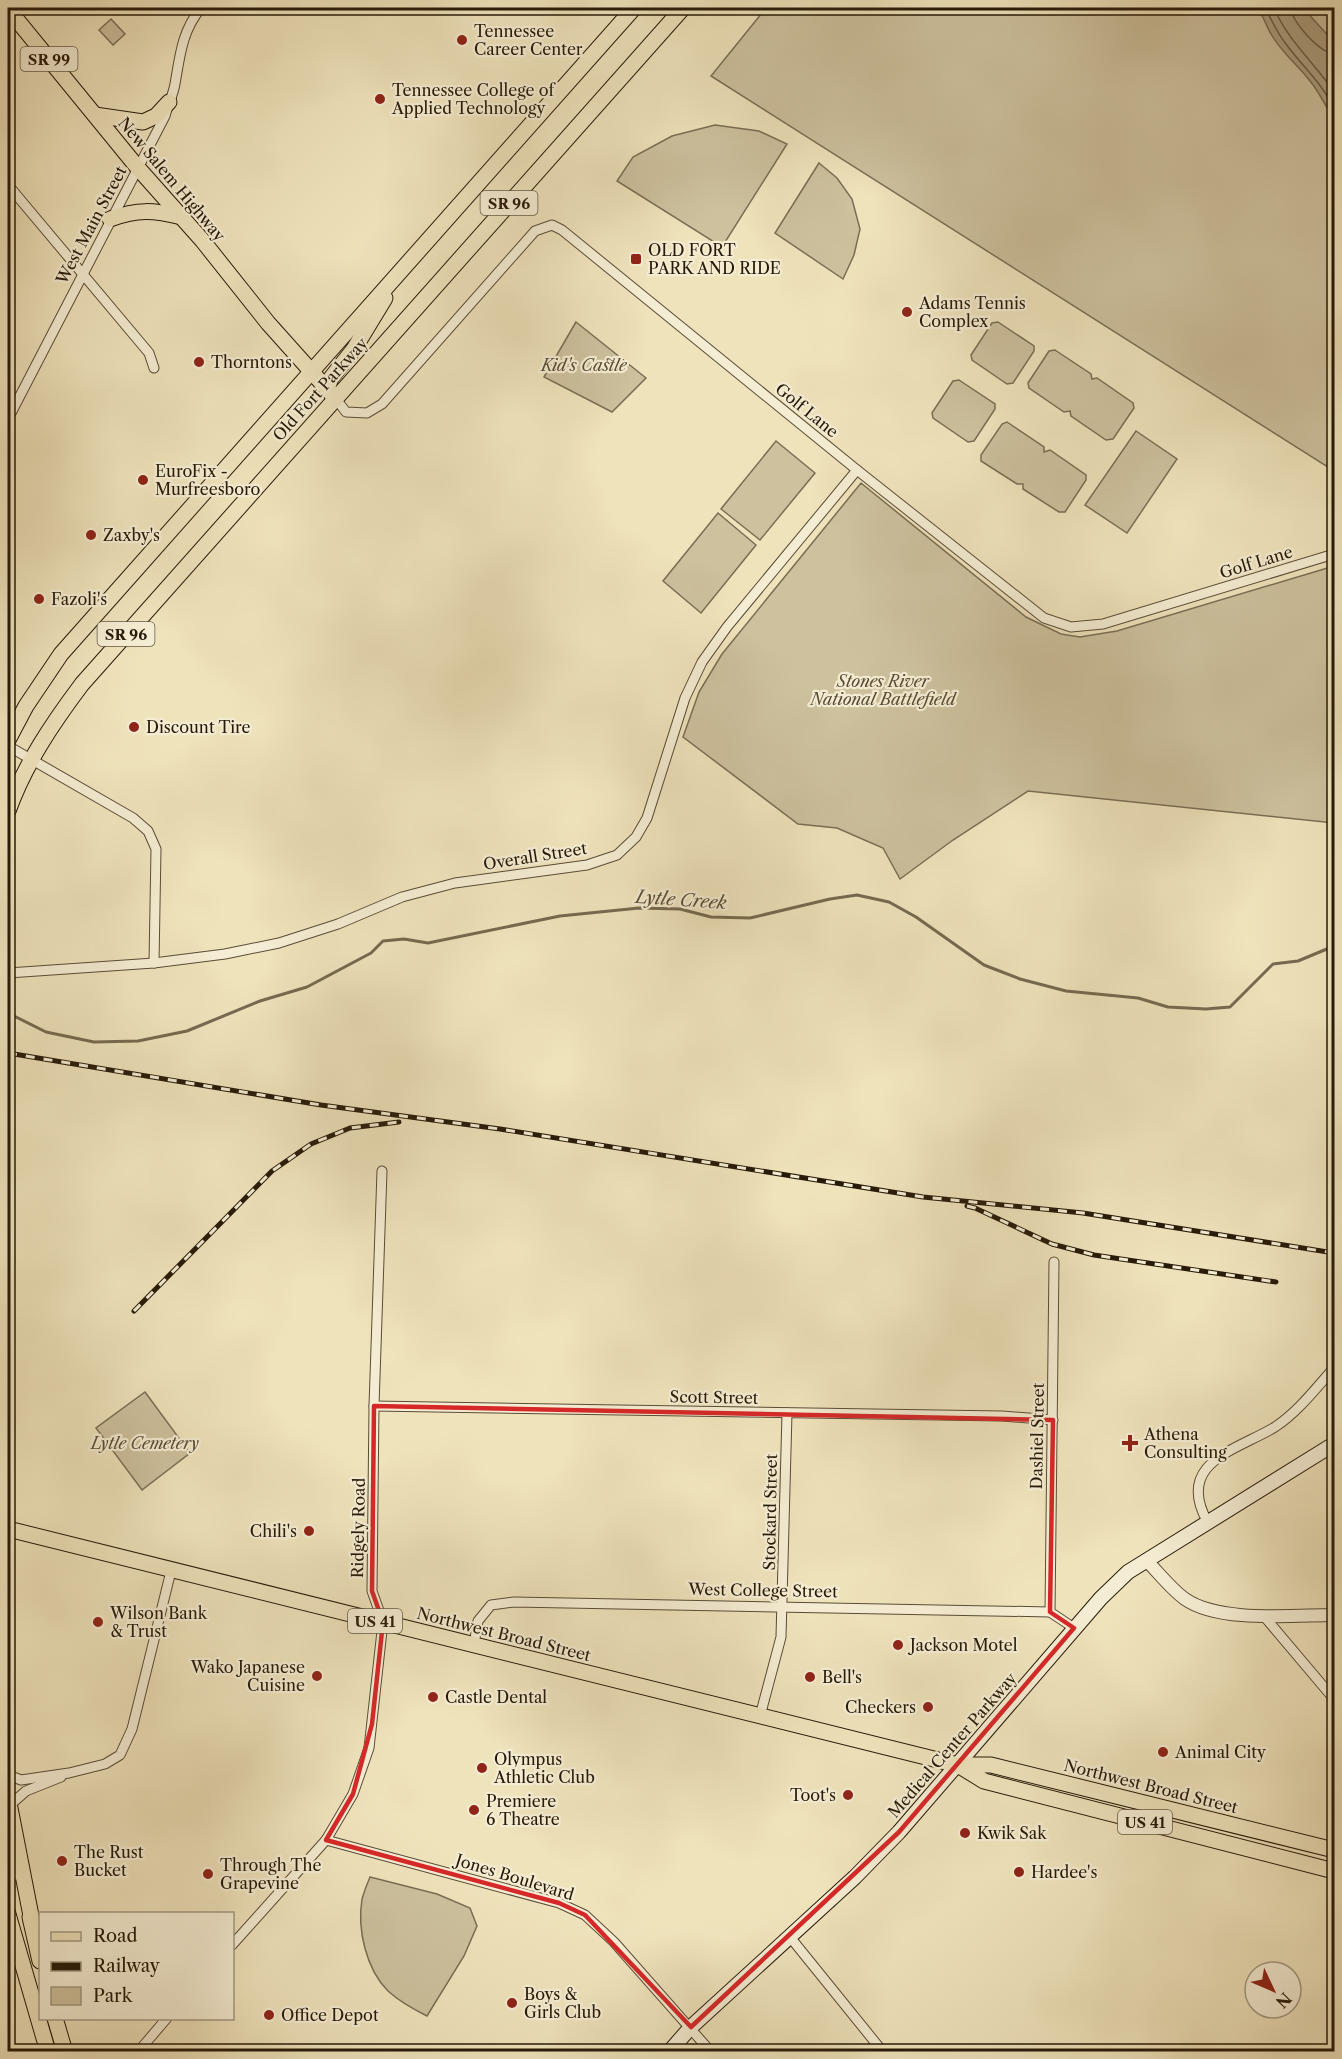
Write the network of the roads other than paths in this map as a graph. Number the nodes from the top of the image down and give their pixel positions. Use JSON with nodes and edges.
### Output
{"nodes":[{"id":1,"x":201,"y":8,"type":"edge"},
{"id":2,"x":634,"y":8,"type":"edge"},
{"id":3,"x":683,"y":8,"type":"edge"},
{"id":4,"x":8,"y":9,"type":"edge"},
{"id":5,"x":169,"y":102,"type":"junction"},
{"id":6,"x":95,"y":115,"type":"junction"},
{"id":7,"x":138,"y":168,"type":"junction"},
{"id":8,"x":8,"y":185,"type":"edge"},
{"id":9,"x":182,"y":217,"type":"junction"},
{"id":10,"x":110,"y":219,"type":"junction"},
{"id":11,"x":403,"y":267,"type":"junction"},
{"id":12,"x":82,"y":273,"type":"junction"},
{"id":13,"x":154,"y":368,"type":"dead end"},
{"id":14,"x":310,"y":371,"type":"junction"},
{"id":15,"x":331,"y":394,"type":"junction"},
{"id":16,"x":11,"y":406,"type":"edge"},
{"id":17,"x":8,"y":419,"type":"edge"},
{"id":18,"x":857,"y":470,"type":"junction"},
{"id":19,"x":1335,"y":554,"type":"edge"},
{"id":20,"x":8,"y":740,"type":"edge"},
{"id":21,"x":8,"y":746,"type":"edge"},
{"id":22,"x":31,"y":759,"type":"junction"},
{"id":23,"x":8,"y":811,"type":"edge"},
{"id":24,"x":154,"y":963,"type":"junction"},
{"id":25,"x":8,"y":973,"type":"edge"},
{"id":26,"x":382,"y":1171,"type":"dead end"},
{"id":27,"x":1054,"y":1262,"type":"dead end"},
{"id":28,"x":1335,"y":1368,"type":"edge"},
{"id":29,"x":374,"y":1406,"type":"junction"},
{"id":30,"x":787,"y":1413,"type":"junction"},
{"id":31,"x":1053,"y":1420,"type":"junction"},
{"id":32,"x":1335,"y":1444,"type":"edge"},
{"id":33,"x":1207,"y":1521,"type":"junction"},
{"id":34,"x":9,"y":1529,"type":"edge"},
{"id":35,"x":1146,"y":1560,"type":"junction"},
{"id":36,"x":171,"y":1571,"type":"junction"},
{"id":37,"x":783,"y":1607,"type":"junction"},
{"id":38,"x":1050,"y":1612,"type":"junction"},
{"id":39,"x":1263,"y":1615,"type":"junction"},
{"id":40,"x":1335,"y":1615,"type":"edge"},
{"id":41,"x":383,"y":1622,"type":"junction"},
{"id":42,"x":1074,"y":1628,"type":"junction"},
{"id":43,"x":474,"y":1644,"type":"junction"},
{"id":44,"x":1335,"y":1699,"type":"edge"},
{"id":45,"x":760,"y":1716,"type":"junction"},
{"id":46,"x":958,"y":1766,"type":"junction"},
{"id":47,"x":69,"y":1773,"type":"junction"},
{"id":48,"x":8,"y":1775,"type":"edge"},
{"id":49,"x":8,"y":1802,"type":"edge"},
{"id":50,"x":1254,"y":1830,"type":"junction"},
{"id":51,"x":326,"y":1840,"type":"junction"},
{"id":52,"x":8,"y":1849,"type":"edge"},
{"id":53,"x":1249,"y":1849,"type":"junction"},
{"id":54,"x":1334,"y":1850,"type":"edge"},
{"id":55,"x":1331,"y":1870,"type":"edge"},
{"id":56,"x":8,"y":1914,"type":"edge"},
{"id":57,"x":8,"y":1925,"type":"edge"},
{"id":58,"x":33,"y":1926,"type":"junction"},
{"id":59,"x":790,"y":1937,"type":"junction"},
{"id":60,"x":234,"y":1943,"type":"edge"},
{"id":61,"x":39,"y":1956,"type":"edge"},
{"id":62,"x":26,"y":1975,"type":"junction"},
{"id":63,"x":55,"y":2020,"type":"edge"},
{"id":64,"x":166,"y":2020,"type":"edge"},
{"id":65,"x":691,"y":2027,"type":"junction"},
{"id":66,"x":48,"y":2052,"type":"edge"},
{"id":67,"x":65,"y":2052,"type":"edge"},
{"id":68,"x":138,"y":2052,"type":"edge"},
{"id":69,"x":669,"y":2052,"type":"edge"},
{"id":70,"x":711,"y":2052,"type":"edge"},
{"id":71,"x":883,"y":2052,"type":"edge"}],
"edges":[{"from":1,"to":5,"type":"street","name":"West Main Street"},
{"from":2,"to":11,"type":"main road","name":"Old Fort Parkway","number":"SR 96"},
{"from":3,"to":15,"type":"main road","name":"Old Fort Parkway","number":"SR 96"},
{"from":4,"to":6,"type":"main road","name":"New Salem Highway","number":"SR 99"},
{"from":5,"to":6,"type":"main road"},
{"from":5,"to":7,"type":"street","name":"West Main Street"},
{"from":6,"to":7,"type":"main road","name":"New Salem Highway","number":"SR 99"},
{"from":7,"to":9,"type":"main road","name":"New Salem Highway","number":"SR 99"},
{"from":7,"to":10,"type":"street","name":"West Main Street"},
{"from":8,"to":12,"type":"street"},
{"from":9,"to":10,"type":"main road"},
{"from":9,"to":14,"type":"main road","name":"New Salem Highway","number":"SR 99"},
{"from":10,"to":12,"type":"street","name":"West Main Street"},
{"from":11,"to":14,"type":"main road","name":"Old Fort Parkway","number":"SR 96"},
{"from":11,"to":15,"type":"main road"},
{"from":12,"to":13,"type":"street"},
{"from":12,"to":16,"type":"street","name":"West Main Street"},
{"from":14,"to":15,"type":"main road","number":"SR 99"},
{"from":14,"to":20,"type":"main road","name":"Old Fort Parkway","number":"SR 96"},
{"from":15,"to":18,"type":"street","name":"Golf Lane"},
{"from":15,"to":22,"type":"main road","name":"Old Fort Parkway","number":"SR 96"},
{"from":16,"to":17,"type":"street","name":"West Main Street"},
{"from":18,"to":19,"type":"street","name":"Golf Lane"},
{"from":18,"to":24,"type":"street","name":"Overall Street"},
{"from":21,"to":22,"type":"street"},
{"from":22,"to":23,"type":"main road","name":"Old Fort Parkway","number":"SR 96"},
{"from":22,"to":24,"type":"street"},
{"from":24,"to":25,"type":"street","name":"Overall Street"},
{"from":26,"to":29,"type":"street","name":"Ridgely Road"},
{"from":27,"to":31,"type":"street","name":"Dashiel Street"},
{"from":28,"to":33,"type":"street"},
{"from":29,"to":30,"type":"street","name":"Scott Street"},
{"from":29,"to":41,"type":"street","name":"Ridgely Road"},
{"from":30,"to":31,"type":"street","name":"Scott Street"},
{"from":30,"to":37,"type":"street","name":"Stockard Street"},
{"from":31,"to":38,"type":"street","name":"Dashiel Street"},
{"from":32,"to":33,"type":"main road","name":"Medical Center Parkway"},
{"from":33,"to":35,"type":"main road","name":"Medical Center Parkway"},
{"from":34,"to":36,"type":"main road","name":"Northwest Broad Street","number":"US 41"},
{"from":35,"to":39,"type":"street"},
{"from":35,"to":42,"type":"main road","name":"Medical Center Parkway"},
{"from":36,"to":41,"type":"main road","name":"Northwest Broad Street","number":"US 41"},
{"from":36,"to":47,"type":"street"},
{"from":37,"to":38,"type":"street","name":"West College Street"},
{"from":37,"to":43,"type":"street","name":"West College Street"},
{"from":37,"to":45,"type":"street","name":"Stockard Street"},
{"from":38,"to":42,"type":"street"},
{"from":39,"to":40,"type":"street"},
{"from":39,"to":44,"type":"street"},
{"from":41,"to":43,"type":"main road","name":"Northwest Broad Street","number":"US 41"},
{"from":41,"to":51,"type":"street","name":"Ridgely Road"},
{"from":42,"to":46,"type":"main road","name":"Medical Center Parkway"},
{"from":43,"to":45,"type":"main road","name":"Northwest Broad Street","number":"US 41"},
{"from":45,"to":46,"type":"main road","name":"Northwest Broad Street","number":"US 41"},
{"from":46,"to":50,"type":"main road","name":"Northwest Broad Street","number":"US 41"},
{"from":46,"to":53,"type":"main road","name":"Northwest Broad Street","number":"US 41"},
{"from":46,"to":59,"type":"main road","name":"Medical Center Parkway"},
{"from":47,"to":48,"type":"street"},
{"from":47,"to":49,"type":"street"},
{"from":49,"to":58,"type":"main road"},
{"from":50,"to":53,"type":"main road"},
{"from":50,"to":54,"type":"main road","name":"Northwest Broad Street","number":"US 41"},
{"from":51,"to":60,"type":"street","name":"Ridgely Road"},
{"from":51,"to":65,"type":"street","name":"Jones Boulevard"},
{"from":52,"to":58,"type":"main road"},
{"from":53,"to":55,"type":"main road","name":"Northwest Broad Street","number":"US 41"},
{"from":54,"to":55,"type":"main road"},
{"from":56,"to":62,"type":"main road"},
{"from":57,"to":62,"type":"main road"},
{"from":58,"to":61,"type":"main road"},
{"from":59,"to":65,"type":"main road","name":"Medical Center Parkway"},
{"from":59,"to":71,"type":"street"},
{"from":62,"to":66,"type":"main road"},
{"from":63,"to":67,"type":"main road"},
{"from":64,"to":68,"type":"street"},
{"from":65,"to":69,"type":"main road","name":"Medical Center Parkway"},
{"from":65,"to":70,"type":"street","name":"Jones Boulevard"}]}
